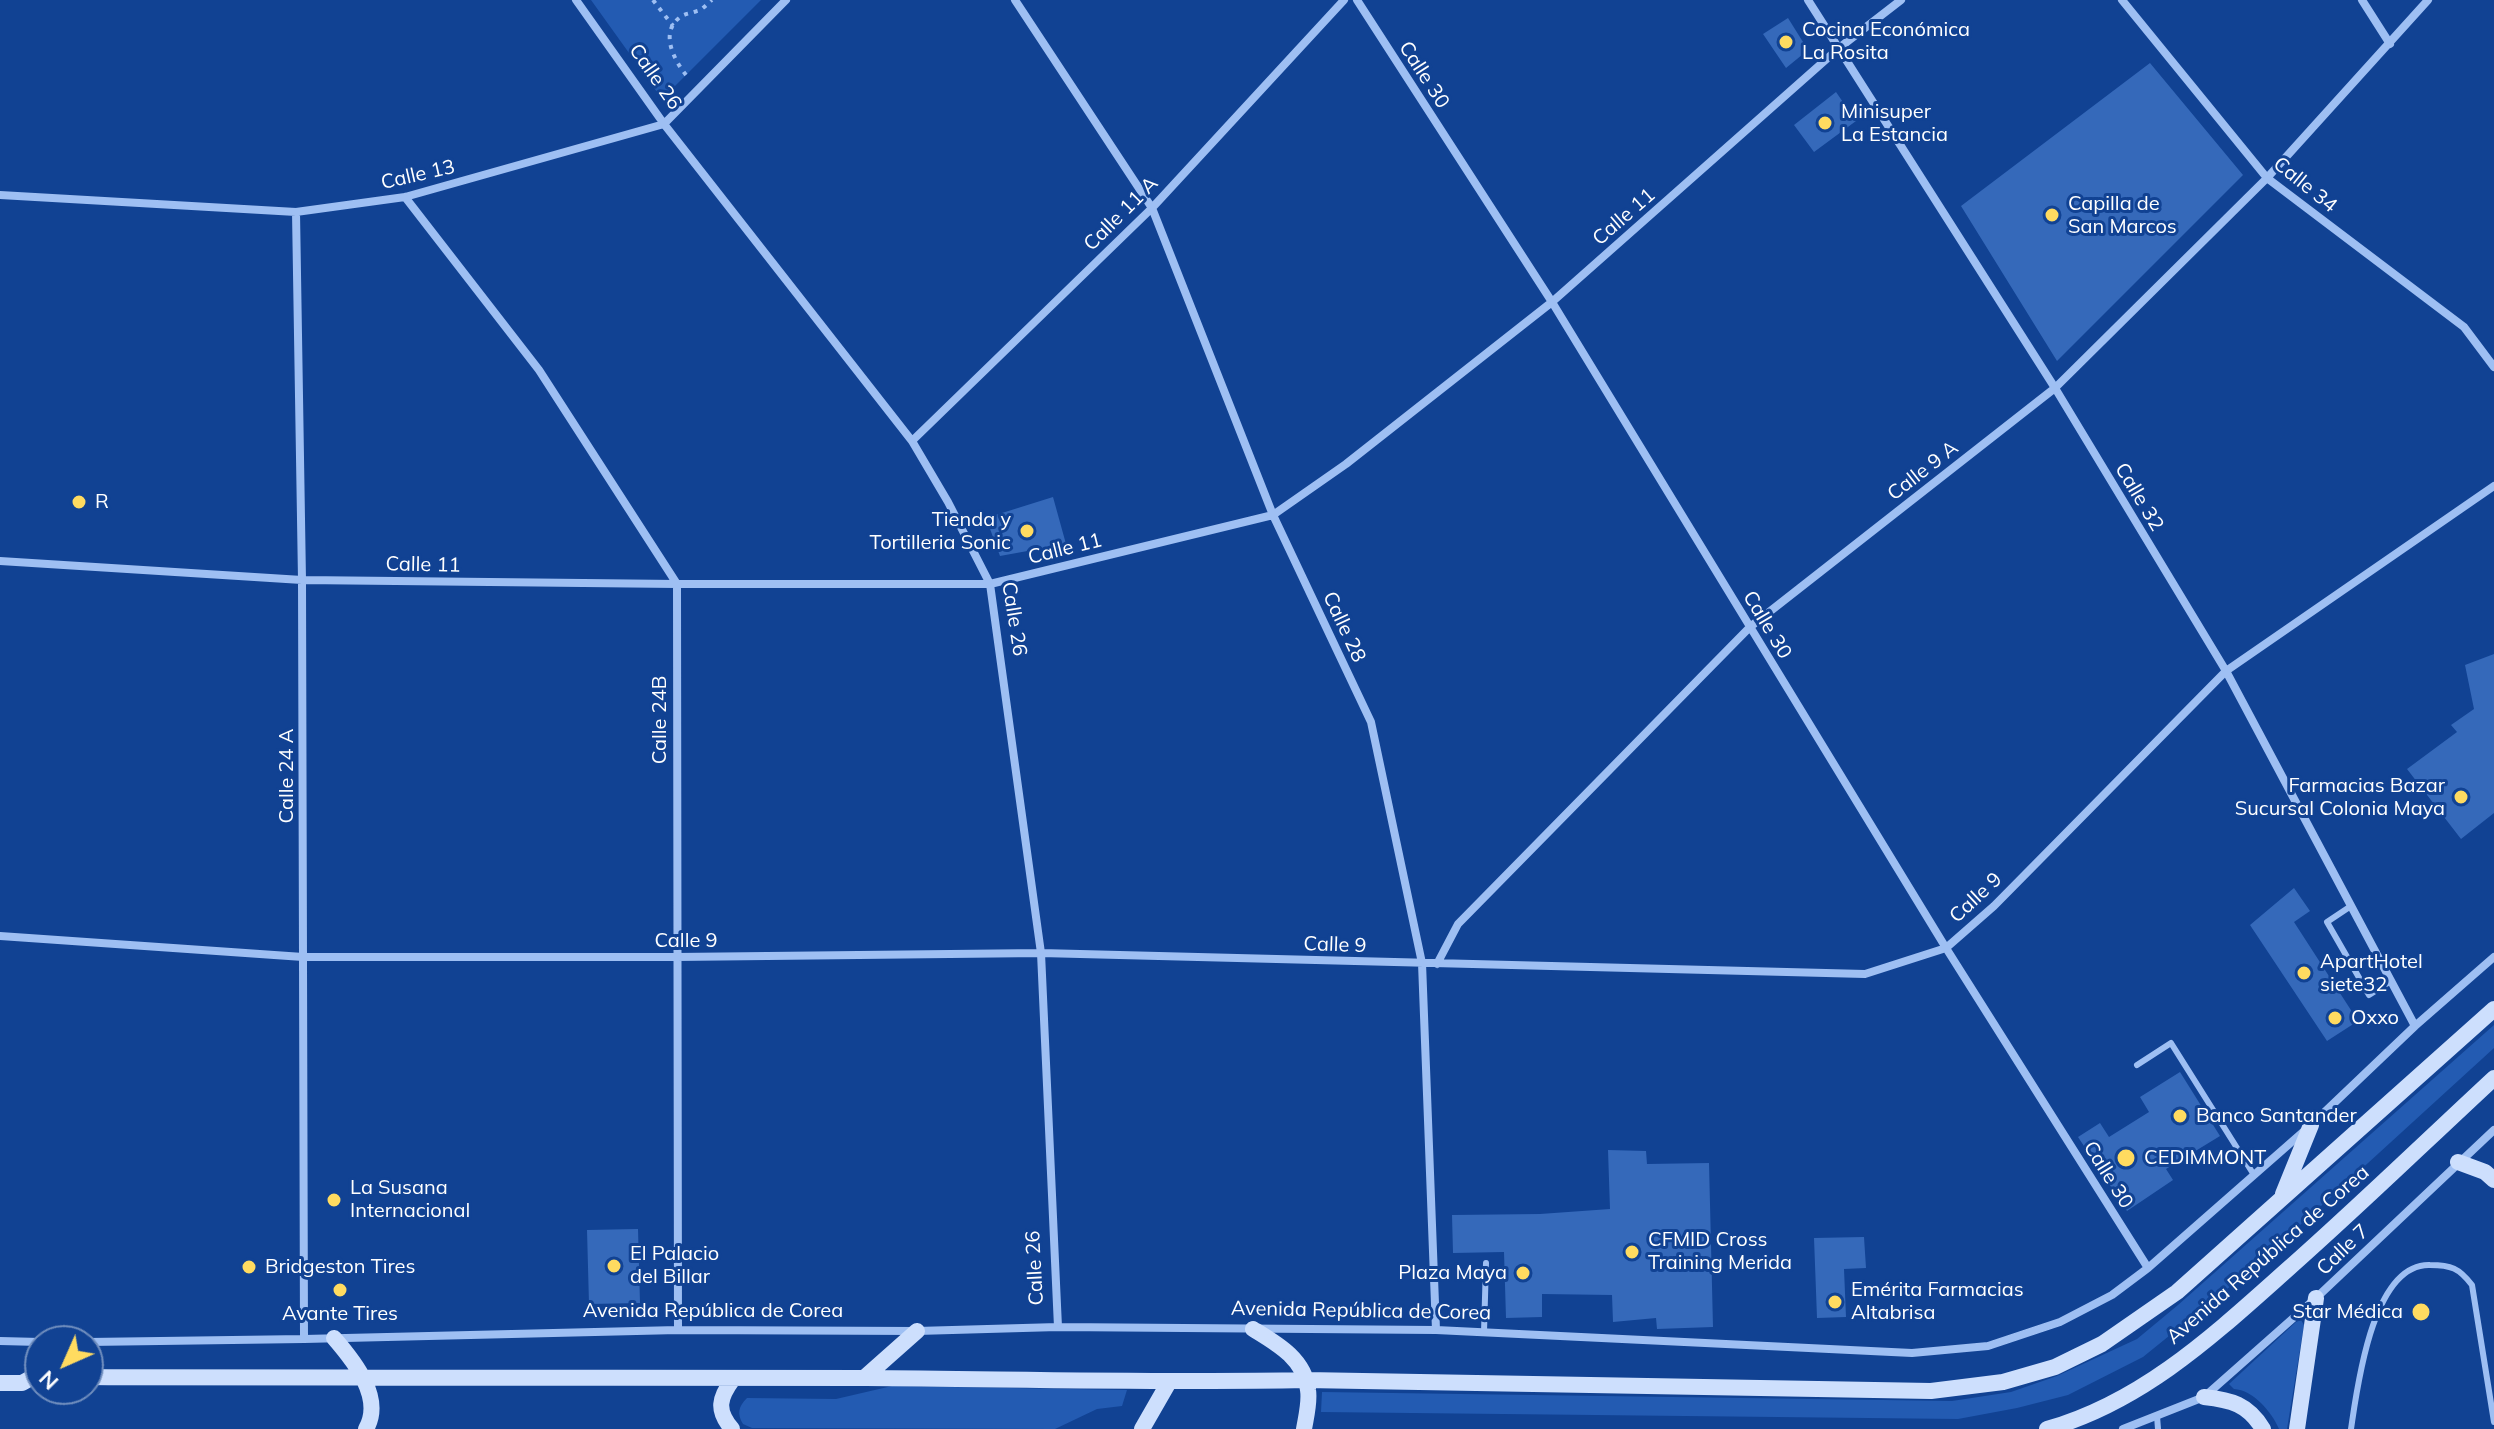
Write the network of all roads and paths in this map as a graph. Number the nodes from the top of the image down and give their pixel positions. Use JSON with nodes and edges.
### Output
{"nodes":[{"id":1,"x":576,"y":0,"type":"edge"},
{"id":2,"x":653,"y":0,"type":"edge"},
{"id":3,"x":712,"y":0,"type":"edge"},
{"id":4,"x":786,"y":0,"type":"edge"},
{"id":5,"x":1015,"y":0,"type":"edge"},
{"id":6,"x":1344,"y":0,"type":"edge"},
{"id":7,"x":1357,"y":0,"type":"edge"},
{"id":8,"x":1808,"y":0,"type":"edge"},
{"id":9,"x":1901,"y":0,"type":"edge"},
{"id":10,"x":2122,"y":0,"type":"edge"},
{"id":11,"x":2362,"y":0,"type":"edge"},
{"id":12,"x":2428,"y":0,"type":"edge"},
{"id":13,"x":673,"y":26,"type":"junction"},
{"id":14,"x":2390,"y":44,"type":"junction"},
{"id":15,"x":1839,"y":48,"type":"junction"},
{"id":16,"x":686,"y":75,"type":"dead end"},
{"id":17,"x":664,"y":124,"type":"junction"},
{"id":18,"x":2267,"y":178,"type":"junction"},
{"id":19,"x":0,"y":195,"type":"edge"},
{"id":20,"x":405,"y":197,"type":"junction"},
{"id":21,"x":1152,"y":208,"type":"junction"},
{"id":22,"x":296,"y":212,"type":"junction"},
{"id":23,"x":1552,"y":302,"type":"junction"},
{"id":24,"x":2494,"y":367,"type":"edge"},
{"id":25,"x":2055,"y":388,"type":"junction"},
{"id":26,"x":912,"y":441,"type":"junction"},
{"id":27,"x":2494,"y":486,"type":"edge"},
{"id":28,"x":1273,"y":515,"type":"junction"},
{"id":29,"x":0,"y":561,"type":"edge"},
{"id":30,"x":302,"y":580,"type":"junction"},
{"id":31,"x":677,"y":584,"type":"junction"},
{"id":32,"x":990,"y":584,"type":"junction"},
{"id":33,"x":1750,"y":627,"type":"junction"},
{"id":34,"x":2226,"y":671,"type":"junction"},
{"id":35,"x":2351,"y":906,"type":"junction"},
{"id":36,"x":0,"y":936,"type":"edge"},
{"id":37,"x":1946,"y":948,"type":"junction"},
{"id":38,"x":1041,"y":953,"type":"junction"},
{"id":39,"x":303,"y":957,"type":"junction"},
{"id":40,"x":676,"y":957,"type":"junction"},
{"id":41,"x":2494,"y":957,"type":"edge"},
{"id":42,"x":1422,"y":963,"type":"junction"},
{"id":43,"x":1437,"y":964,"type":"junction"},
{"id":44,"x":2391,"y":981,"type":"junction"},
{"id":45,"x":2494,"y":1009,"type":"edge"},
{"id":46,"x":2415,"y":1026,"type":"junction"},
{"id":47,"x":2137,"y":1065,"type":"dead end"},
{"id":48,"x":2494,"y":1078,"type":"edge"},
{"id":49,"x":2311,"y":1125,"type":"junction"},
{"id":50,"x":2494,"y":1130,"type":"edge"},
{"id":51,"x":2458,"y":1162,"type":"junction"},
{"id":52,"x":2254,"y":1175,"type":"junction"},
{"id":53,"x":2494,"y":1180,"type":"edge"},
{"id":54,"x":2281,"y":1200,"type":"junction"},
{"id":55,"x":1486,"y":1263,"type":"dead end"},
{"id":56,"x":2148,"y":1268,"type":"junction"},
{"id":57,"x":2316,"y":1298,"type":"junction"},
{"id":58,"x":1058,"y":1327,"type":"junction"},
{"id":59,"x":1253,"y":1329,"type":"junction"},
{"id":60,"x":678,"y":1330,"type":"junction"},
{"id":61,"x":1436,"y":1330,"type":"junction"},
{"id":62,"x":917,"y":1331,"type":"junction"},
{"id":63,"x":1484,"y":1332,"type":"junction"},
{"id":64,"x":334,"y":1338,"type":"junction"},
{"id":65,"x":304,"y":1339,"type":"junction"},
{"id":66,"x":0,"y":1341,"type":"edge"},
{"id":67,"x":24,"y":1342,"type":"edge"},
{"id":68,"x":104,"y":1342,"type":"edge"},
{"id":69,"x":0,"y":1376,"type":"edge"},
{"id":70,"x":24,"y":1376,"type":"edge"},
{"id":71,"x":104,"y":1377,"type":"edge"},
{"id":72,"x":864,"y":1378,"type":"junction"},
{"id":73,"x":364,"y":1379,"type":"junction"},
{"id":74,"x":733,"y":1379,"type":"junction"},
{"id":75,"x":1306,"y":1380,"type":"junction"},
{"id":76,"x":24,"y":1382,"type":"edge"},
{"id":77,"x":1169,"y":1382,"type":"junction"},
{"id":78,"x":0,"y":1383,"type":"edge"},
{"id":79,"x":2204,"y":1397,"type":"junction"},
{"id":80,"x":2157,"y":1416,"type":"junction"},
{"id":81,"x":2494,"y":1422,"type":"edge"},
{"id":82,"x":366,"y":1429,"type":"edge"},
{"id":83,"x":732,"y":1429,"type":"edge"},
{"id":84,"x":1142,"y":1429,"type":"edge"},
{"id":85,"x":1304,"y":1429,"type":"edge"},
{"id":86,"x":2047,"y":1429,"type":"edge"},
{"id":87,"x":2123,"y":1429,"type":"edge"},
{"id":88,"x":2158,"y":1429,"type":"edge"},
{"id":89,"x":2263,"y":1429,"type":"edge"},
{"id":90,"x":2297,"y":1429,"type":"edge"},
{"id":91,"x":2351,"y":1429,"type":"edge"}],
"edges":[{"from":1,"to":17,"type":"street","name":"Calle 26"},
{"from":2,"to":13,"type":"path"},
{"from":3,"to":13,"type":"path"},
{"from":4,"to":17,"type":"street","name":"Calle 13"},
{"from":5,"to":21,"type":"street","name":"Calle 28"},
{"from":6,"to":21,"type":"street","name":"Calle 11 A"},
{"from":7,"to":23,"type":"street","name":"Calle 30"},
{"from":8,"to":15,"type":"street","name":"Calle 32"},
{"from":9,"to":15,"type":"street","name":"Calle 11"},
{"from":10,"to":18,"type":"street","name":"Calle 34"},
{"from":11,"to":14,"type":"street"},
{"from":12,"to":14,"type":"street","name":"Calle 9 A"},
{"from":13,"to":16,"type":"path"},
{"from":14,"to":18,"type":"street","name":"Calle 9 A"},
{"from":15,"to":23,"type":"street","name":"Calle 11"},
{"from":15,"to":25,"type":"street","name":"Calle 32"},
{"from":17,"to":20,"type":"street","name":"Calle 13"},
{"from":17,"to":26,"type":"street","name":"Calle 26"},
{"from":18,"to":24,"type":"street","name":"Calle 34"},
{"from":18,"to":25,"type":"street","name":"Calle 9 A"},
{"from":19,"to":22,"type":"street","name":"Calle 13"},
{"from":20,"to":22,"type":"street","name":"Calle 13"},
{"from":20,"to":31,"type":"street"},
{"from":21,"to":26,"type":"street","name":"Calle 11 A"},
{"from":21,"to":28,"type":"street","name":"Calle 28"},
{"from":22,"to":30,"type":"street","name":"Calle 24 A"},
{"from":23,"to":28,"type":"street","name":"Calle 11"},
{"from":23,"to":33,"type":"street","name":"Calle 30"},
{"from":25,"to":33,"type":"street","name":"Calle 9 A"},
{"from":25,"to":34,"type":"street","name":"Calle 32"},
{"from":26,"to":32,"type":"street","name":"Calle 26"},
{"from":27,"to":34,"type":"street","name":"Calle 9"},
{"from":28,"to":32,"type":"street","name":"Calle 11"},
{"from":28,"to":42,"type":"street","name":"Calle 28"},
{"from":29,"to":30,"type":"street","name":"Calle 11"},
{"from":30,"to":31,"type":"street","name":"Calle 11"},
{"from":30,"to":39,"type":"street","name":"Calle 24 A"},
{"from":31,"to":32,"type":"street","name":"Calle 11"},
{"from":31,"to":40,"type":"street","name":"Calle 24B"},
{"from":32,"to":38,"type":"street","name":"Calle 26"},
{"from":33,"to":37,"type":"street","name":"Calle 30"},
{"from":33,"to":43,"type":"street","name":"Calle 9 A"},
{"from":34,"to":35,"type":"street","name":"Calle 32"},
{"from":34,"to":37,"type":"street","name":"Calle 9"},
{"from":35,"to":44,"type":"street","name":"Calle 32"},
{"from":35,"to":44,"type":"lane"},
{"from":36,"to":39,"type":"street","name":"Calle 9"},
{"from":37,"to":43,"type":"street","name":"Calle 9"},
{"from":37,"to":56,"type":"street","name":"Calle 30"},
{"from":38,"to":40,"type":"street","name":"Calle 9"},
{"from":38,"to":42,"type":"street","name":"Calle 9"},
{"from":38,"to":58,"type":"street","name":"Calle 26"},
{"from":39,"to":40,"type":"street","name":"Calle 9"},
{"from":39,"to":65,"type":"street","name":"Calle 24 A"},
{"from":40,"to":60,"type":"street","name":"Calle 24B"},
{"from":41,"to":46,"type":"street","name":"Avenida República de Corea"},
{"from":42,"to":43,"type":"street","name":"Calle 9"},
{"from":42,"to":61,"type":"street","name":"Calle 28"},
{"from":44,"to":46,"type":"street","name":"Calle 32"},
{"from":45,"to":54,"type":"main road","name":"Avenida República de Corea"},
{"from":46,"to":49,"type":"street","name":"Avenida República de Corea"},
{"from":47,"to":52,"type":"lane"},
{"from":48,"to":86,"type":"main road","name":"Avenida República de Corea"},
{"from":49,"to":52,"type":"street","name":"Avenida República de Corea"},
{"from":49,"to":54,"type":"main road"},
{"from":50,"to":51,"type":"street","name":"Calle 7"},
{"from":51,"to":53,"type":"main road"},
{"from":51,"to":57,"type":"street","name":"Calle 7"},
{"from":52,"to":56,"type":"street","name":"Avenida República de Corea"},
{"from":54,"to":75,"type":"main road","name":"Avenida República de Corea"},
{"from":55,"to":63,"type":"lane"},
{"from":56,"to":63,"type":"street","name":"Avenida República de Corea"},
{"from":57,"to":79,"type":"street","name":"Calle 7"},
{"from":57,"to":90,"type":"main road"},
{"from":58,"to":59,"type":"street","name":"Avenida República de Corea"},
{"from":58,"to":62,"type":"street","name":"Avenida República de Corea"},
{"from":59,"to":61,"type":"street","name":"Avenida República de Corea"},
{"from":59,"to":75,"type":"main road"},
{"from":60,"to":62,"type":"street","name":"Avenida República de Corea"},
{"from":60,"to":64,"type":"street","name":"Avenida República de Corea"},
{"from":61,"to":63,"type":"street","name":"Avenida República de Corea"},
{"from":62,"to":72,"type":"main road"},
{"from":64,"to":65,"type":"street","name":"Avenida República de Corea"},
{"from":64,"to":73,"type":"main road"},
{"from":65,"to":68,"type":"street","name":"Avenida República de Corea"},
{"from":66,"to":67,"type":"street"},
{"from":69,"to":70,"type":"main road"},
{"from":71,"to":73,"type":"main road","name":"Avenida República de Corea"},
{"from":72,"to":74,"type":"main road","name":"Avenida República de Corea"},
{"from":72,"to":77,"type":"main road","name":"Avenida República de Corea"},
{"from":73,"to":74,"type":"main road","name":"Avenida República de Corea"},
{"from":73,"to":82,"type":"main road"},
{"from":74,"to":83,"type":"main road"},
{"from":75,"to":77,"type":"main road","name":"Avenida República de Corea"},
{"from":75,"to":85,"type":"main road"},
{"from":76,"to":78,"type":"main road"},
{"from":77,"to":84,"type":"main road"},
{"from":79,"to":80,"type":"street","name":"Calle 7"},
{"from":79,"to":89,"type":"main road"},
{"from":80,"to":87,"type":"street","name":"Calle 7"},
{"from":80,"to":88,"type":"lane"},
{"from":81,"to":91,"type":"lane"}]}
